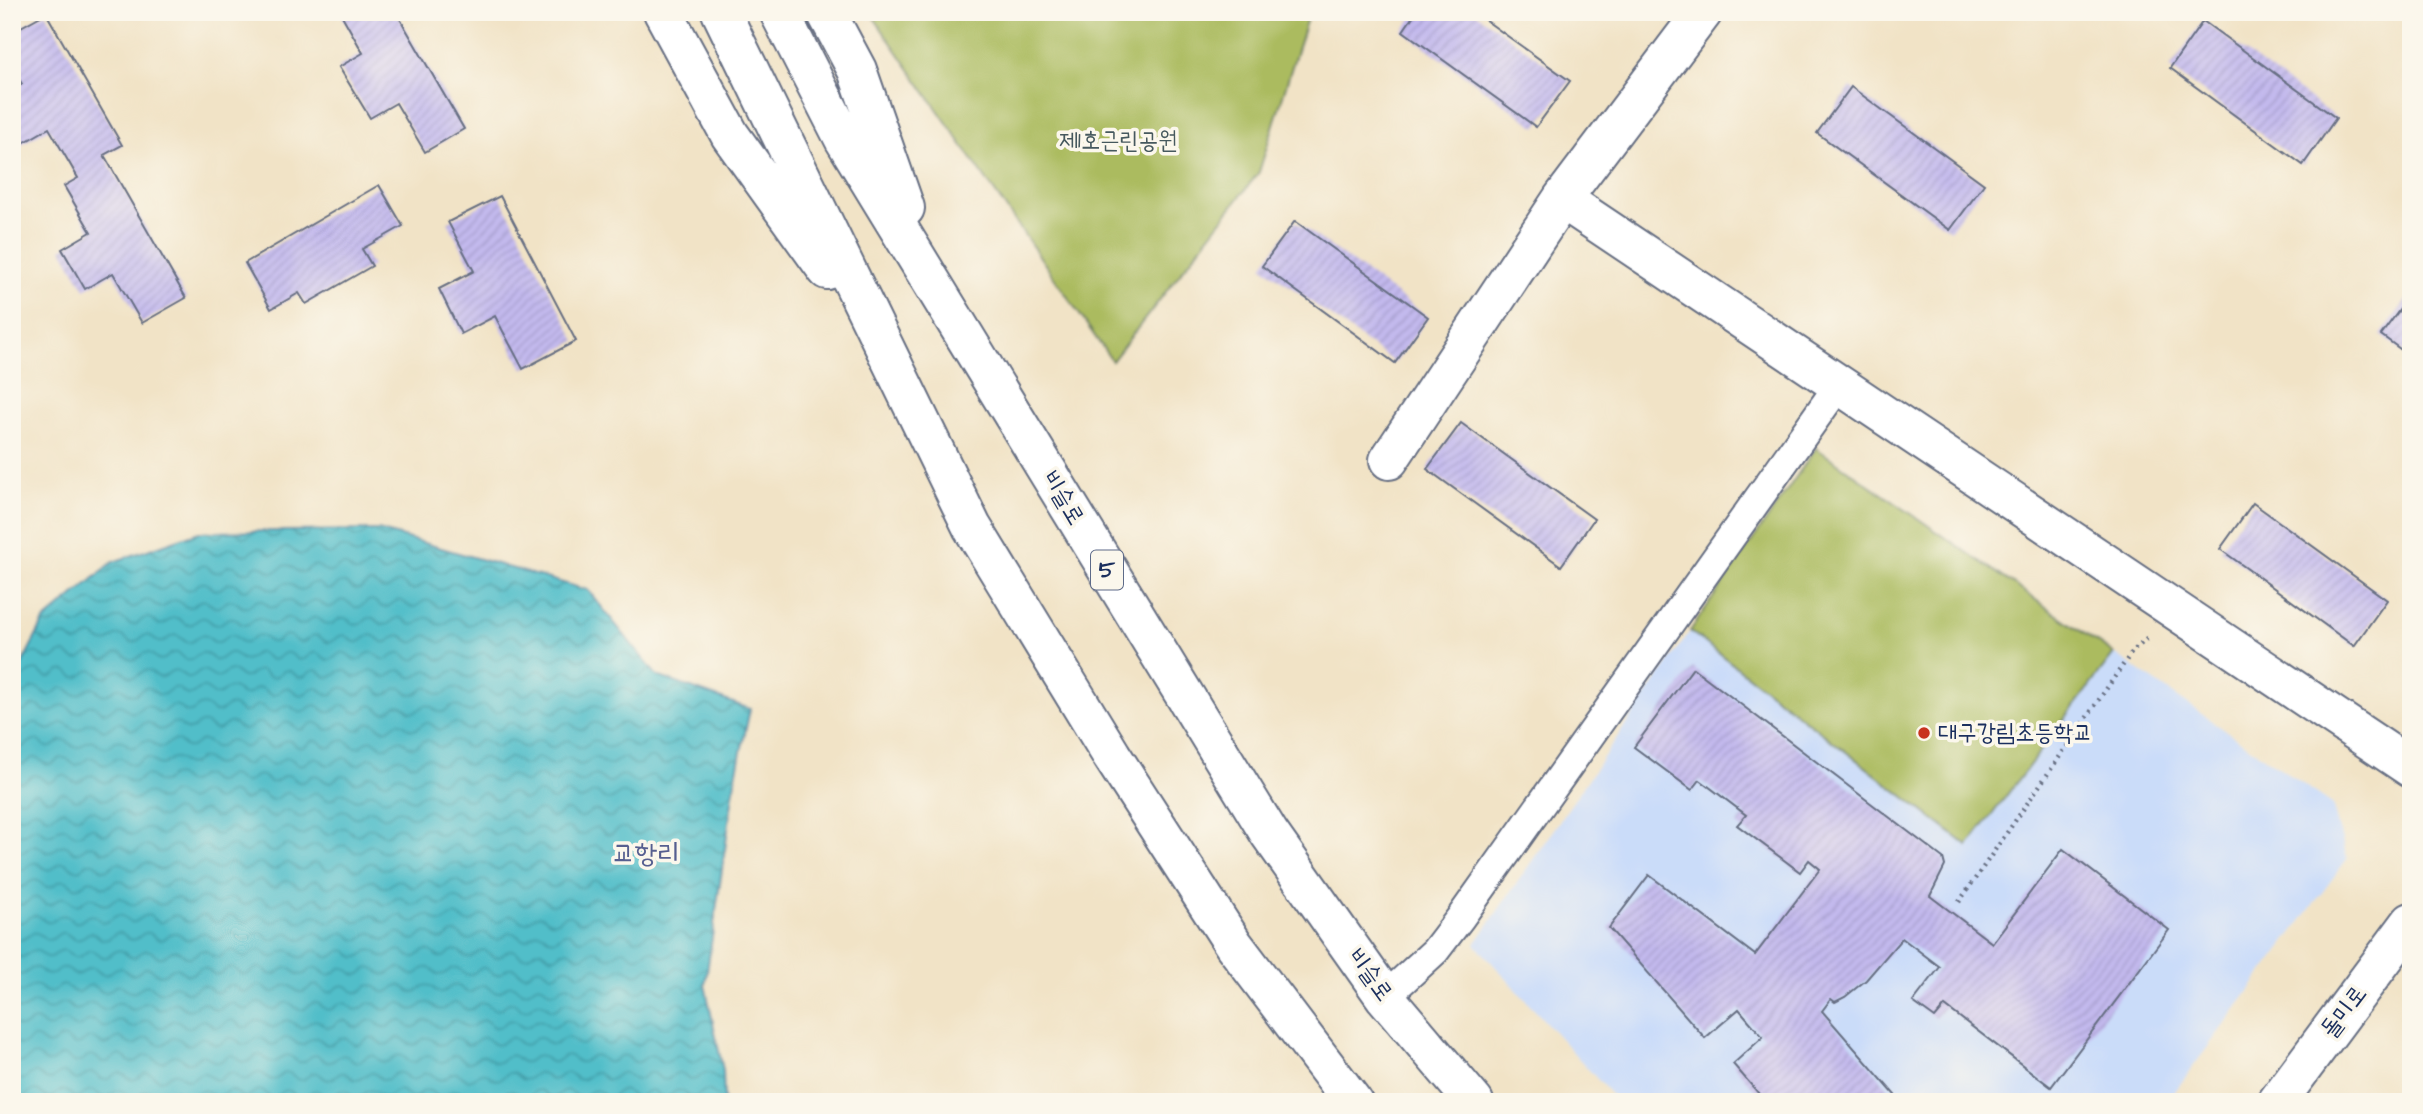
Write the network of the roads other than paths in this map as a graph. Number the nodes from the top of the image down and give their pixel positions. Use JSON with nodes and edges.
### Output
{"nodes":[{"id":1,"x":663,"y":12,"type":"edge"},
{"id":2,"x":721,"y":12,"type":"edge"},
{"id":3,"x":779,"y":12,"type":"edge"},
{"id":4,"x":826,"y":12,"type":"edge"},
{"id":5,"x":1703,"y":12,"type":"edge"},
{"id":6,"x":1562,"y":199,"type":"junction"},
{"id":7,"x":929,"y":279,"type":"junction"},
{"id":8,"x":886,"y":353,"type":"junction"},
{"id":9,"x":1839,"y":385,"type":"junction"},
{"id":10,"x":1389,"y":460,"type":"dead end"},
{"id":11,"x":2411,"y":768,"type":"edge"},
{"id":12,"x":2411,"y":922,"type":"edge"},
{"id":13,"x":1385,"y":997,"type":"junction"},
{"id":14,"x":1353,"y":1102,"type":"edge"},
{"id":15,"x":1474,"y":1102,"type":"edge"},
{"id":16,"x":2277,"y":1102,"type":"edge"}],
"edges":[{"from":1,"to":8,"type":"main road"},
{"from":2,"to":8,"type":"main road"},
{"from":3,"to":7,"type":"main road","name":"비슬로","number":"5"},
{"from":4,"to":7,"type":"main road","number":"5"},
{"from":5,"to":6,"type":"main road"},
{"from":6,"to":9,"type":"main road"},
{"from":6,"to":10,"type":"main road"},
{"from":7,"to":13,"type":"main road","name":"비슬로","number":"5"},
{"from":8,"to":14,"type":"main road"},
{"from":9,"to":11,"type":"main road"},
{"from":9,"to":13,"type":"street"},
{"from":12,"to":16,"type":"main road","name":"돌미로"},
{"from":13,"to":15,"type":"main road","name":"비슬로","number":"5"}]}
